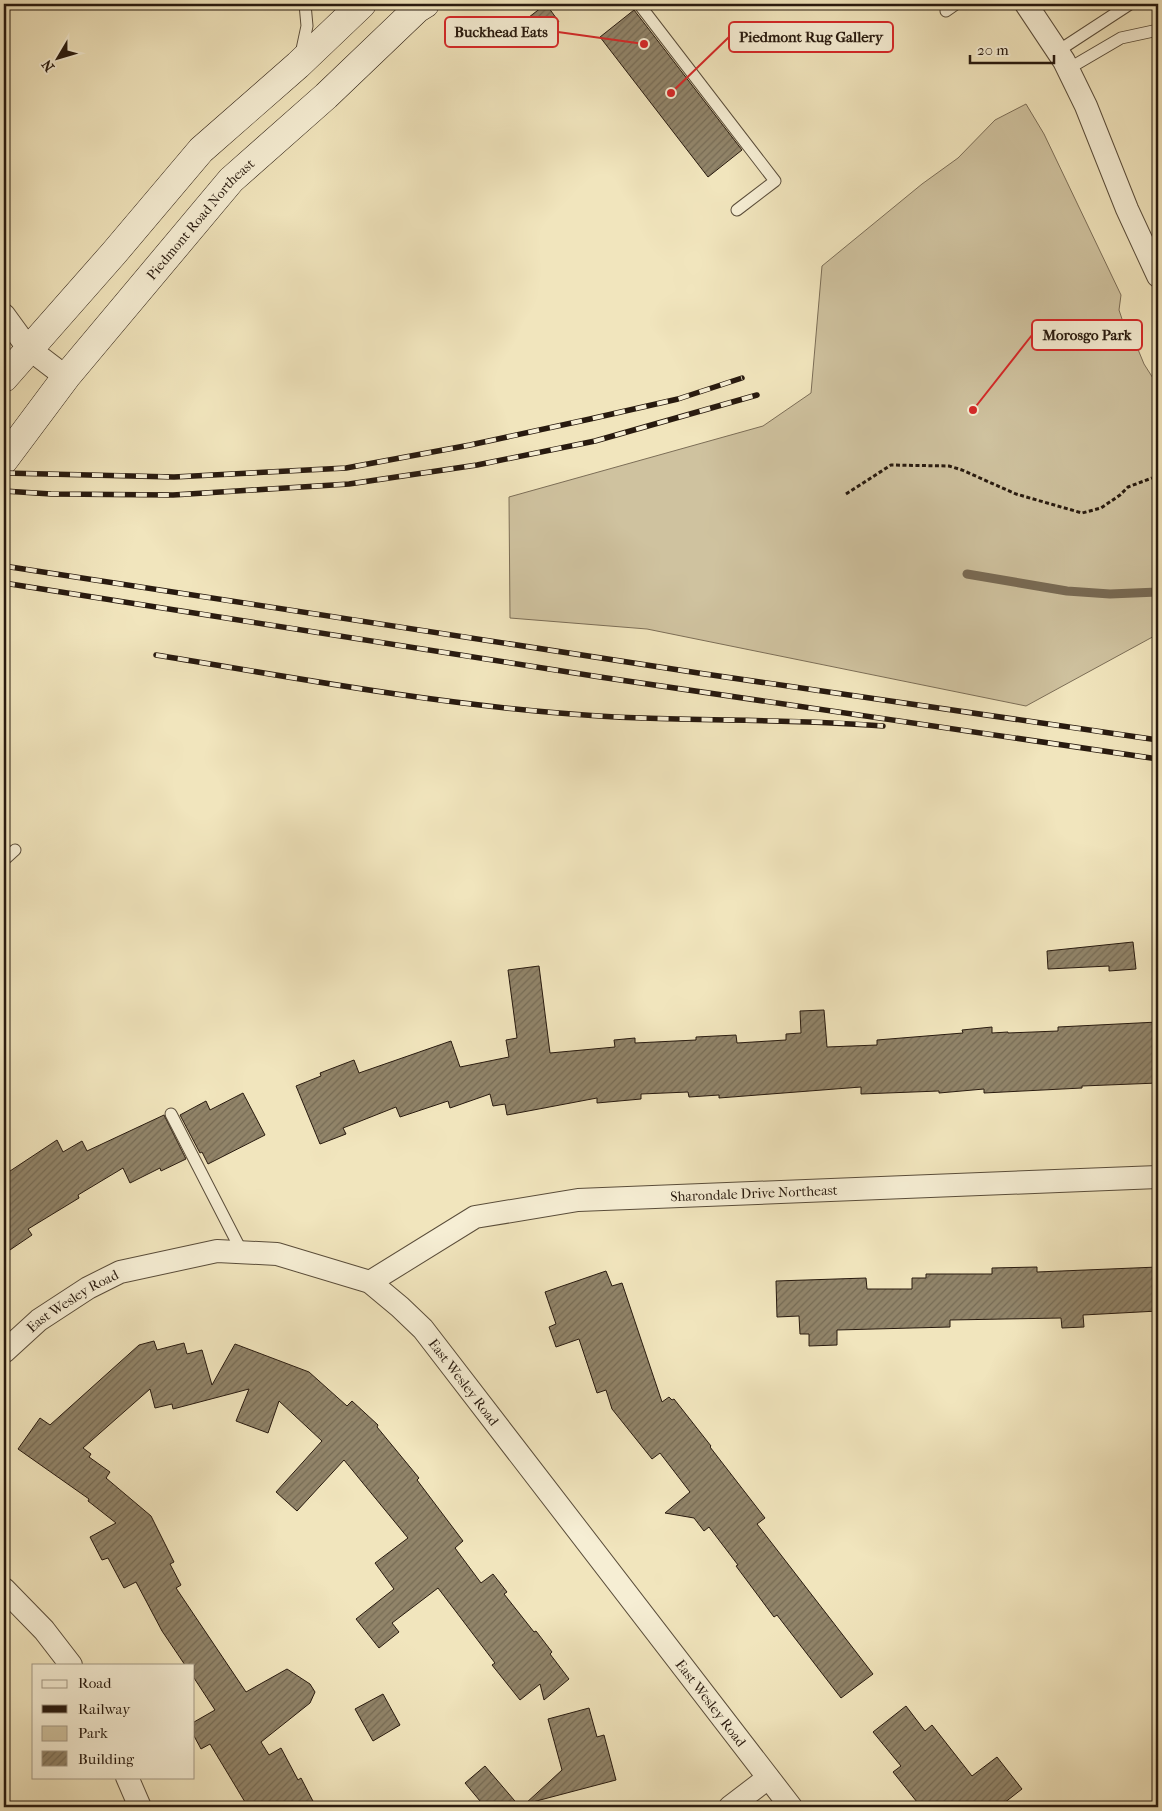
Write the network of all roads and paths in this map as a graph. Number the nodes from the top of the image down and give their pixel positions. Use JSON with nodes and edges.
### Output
{"nodes":[{"id":1,"x":305,"y":4,"type":"edge"},
{"id":2,"x":362,"y":4,"type":"edge"},
{"id":3,"x":424,"y":4,"type":"edge"},
{"id":4,"x":639,"y":4,"type":"edge"},
{"id":5,"x":956,"y":4,"type":"edge"},
{"id":6,"x":1026,"y":4,"type":"edge"},
{"id":7,"x":1130,"y":4,"type":"edge"},
{"id":8,"x":946,"y":11,"type":"dead end"},
{"id":9,"x":1158,"y":30,"type":"edge"},
{"id":10,"x":1062,"y":60,"type":"junction"},
{"id":11,"x":298,"y":65,"type":"junction"},
{"id":12,"x":737,"y":210,"type":"dead end"},
{"id":13,"x":1152,"y":249,"type":"edge"},
{"id":14,"x":1158,"y":276,"type":"edge"},
{"id":15,"x":4,"y":315,"type":"edge"},
{"id":16,"x":16,"y":348,"type":"edge"},
{"id":17,"x":66,"y":377,"type":"junction"},
{"id":18,"x":4,"y":378,"type":"edge"},
{"id":19,"x":4,"y":460,"type":"edge"},
{"id":20,"x":1152,"y":478,"type":"dead end"},
{"id":21,"x":846,"y":494,"type":"dead end"},
{"id":22,"x":15,"y":850,"type":"dead end"},
{"id":23,"x":4,"y":860,"type":"edge"},
{"id":24,"x":172,"y":1114,"type":"dead end"},
{"id":25,"x":1158,"y":1177,"type":"edge"},
{"id":26,"x":242,"y":1252,"type":"junction"},
{"id":27,"x":370,"y":1282,"type":"junction"},
{"id":28,"x":4,"y":1352,"type":"edge"},
{"id":29,"x":4,"y":1589,"type":"edge"},
{"id":30,"x":70,"y":1664,"type":"edge"},
{"id":31,"x":127,"y":1778,"type":"edge"},
{"id":32,"x":768,"y":1778,"type":"junction"},
{"id":33,"x":140,"y":1807,"type":"edge"},
{"id":34,"x":730,"y":1807,"type":"edge"},
{"id":35,"x":791,"y":1807,"type":"edge"}],
"edges":[{"from":1,"to":11,"type":"lane"},
{"from":2,"to":11,"type":"main road"},
{"from":3,"to":17,"type":"main road","name":"Piedmont Road Northeast"},
{"from":4,"to":12,"type":"lane"},
{"from":5,"to":8,"type":"lane"},
{"from":6,"to":10,"type":"street"},
{"from":7,"to":10,"type":"lane"},
{"from":9,"to":10,"type":"lane"},
{"from":10,"to":13,"type":"street"},
{"from":11,"to":16,"type":"main road"},
{"from":13,"to":14,"type":"street"},
{"from":15,"to":16,"type":"street"},
{"from":16,"to":17,"type":"street"},
{"from":16,"to":18,"type":"main road"},
{"from":17,"to":19,"type":"main road","name":"Piedmont Road Northeast"},
{"from":20,"to":21,"type":"path"},
{"from":22,"to":23,"type":"lane"},
{"from":24,"to":26,"type":"lane"},
{"from":25,"to":27,"type":"street","name":"Sharondale Drive Northeast"},
{"from":26,"to":27,"type":"street","name":"East Wesley Road"},
{"from":26,"to":28,"type":"street","name":"East Wesley Road"},
{"from":27,"to":32,"type":"street","name":"East Wesley Road"},
{"from":29,"to":30,"type":"street"},
{"from":31,"to":33,"type":"street"},
{"from":32,"to":34,"type":"street"},
{"from":32,"to":35,"type":"street","name":"East Wesley Road"}]}
